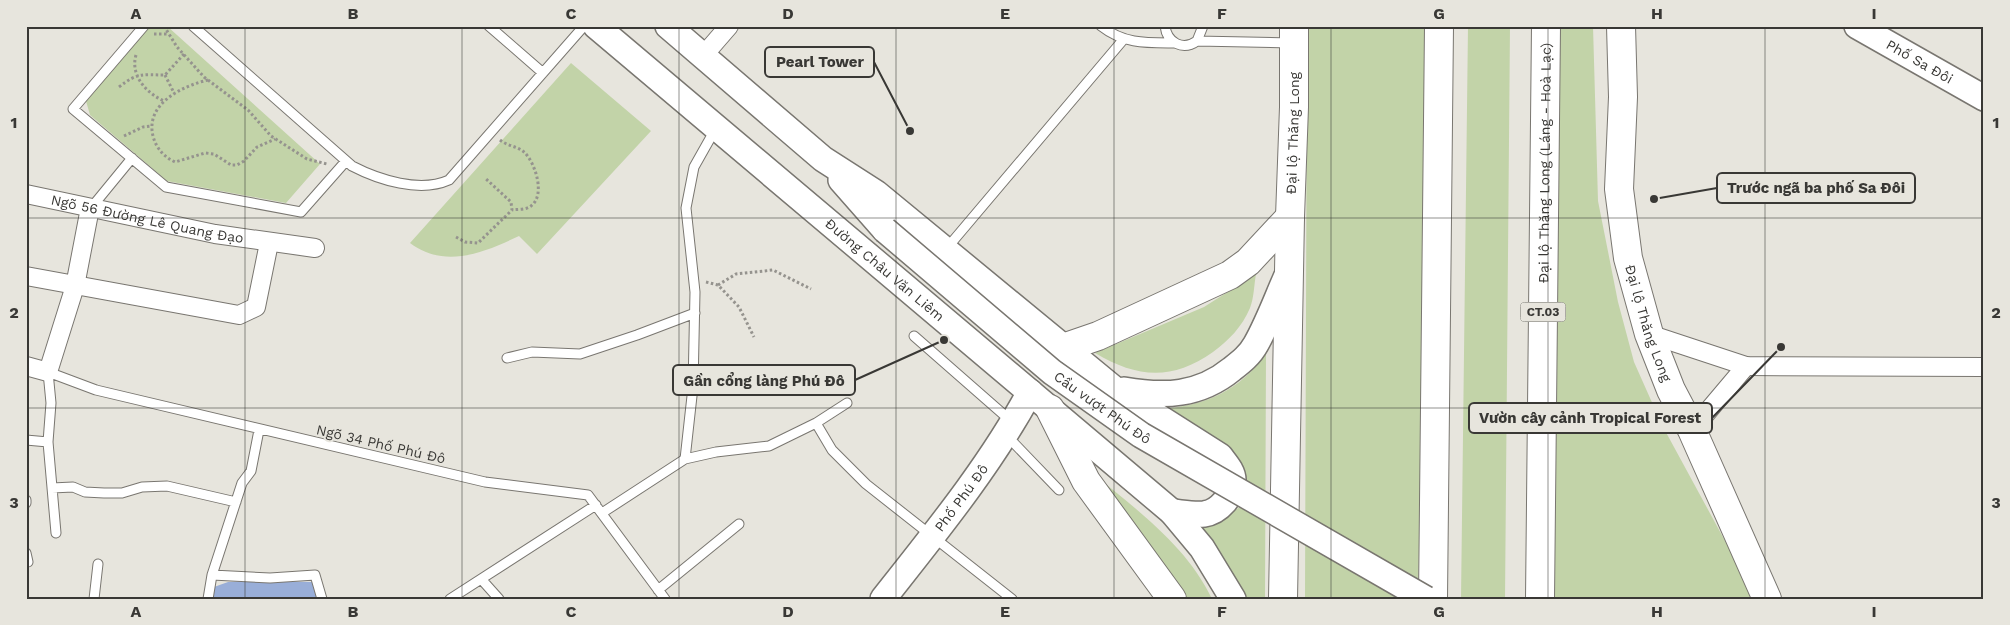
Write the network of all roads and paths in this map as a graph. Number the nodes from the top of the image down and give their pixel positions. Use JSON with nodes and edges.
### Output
{"nodes":[{"id":1,"x":144,"y":26,"type":"edge"},
{"id":2,"x":164,"y":26,"type":"edge"},
{"id":3,"x":194,"y":26,"type":"edge"},
{"id":4,"x":489,"y":26,"type":"edge"},
{"id":5,"x":584,"y":26,"type":"edge"},
{"id":6,"x":596,"y":26,"type":"edge"},
{"id":7,"x":668,"y":26,"type":"edge"},
{"id":8,"x":729,"y":26,"type":"edge"},
{"id":9,"x":1101,"y":26,"type":"edge"},
{"id":10,"x":1165,"y":26,"type":"edge"},
{"id":11,"x":1203,"y":26,"type":"edge"},
{"id":12,"x":1439,"y":26,"type":"edge"},
{"id":13,"x":1546,"y":26,"type":"edge"},
{"id":14,"x":1621,"y":26,"type":"edge"},
{"id":15,"x":1857,"y":26,"type":"edge"},
{"id":16,"x":168,"y":34,"type":"junction"},
{"id":17,"x":1294,"y":35,"type":"edge"},
{"id":18,"x":149,"y":36,"type":"dead end"},
{"id":19,"x":1123,"y":40,"type":"junction"},
{"id":20,"x":1197,"y":41,"type":"junction"},
{"id":21,"x":1174,"y":43,"type":"junction"},
{"id":22,"x":137,"y":51,"type":"dead end"},
{"id":23,"x":184,"y":54,"type":"junction"},
{"id":24,"x":703,"y":56,"type":"junction"},
{"id":25,"x":543,"y":73,"type":"junction"},
{"id":26,"x":136,"y":75,"type":"junction"},
{"id":27,"x":164,"y":75,"type":"junction"},
{"id":28,"x":208,"y":80,"type":"junction"},
{"id":29,"x":119,"y":87,"type":"dead end"},
{"id":30,"x":174,"y":93,"type":"junction"},
{"id":31,"x":1984,"y":98,"type":"edge"},
{"id":32,"x":164,"y":101,"type":"junction"},
{"id":33,"x":152,"y":126,"type":"junction"},
{"id":34,"x":716,"y":128,"type":"junction"},
{"id":35,"x":490,"y":133,"type":"junction"},
{"id":36,"x":275,"y":139,"type":"junction"},
{"id":37,"x":112,"y":142,"type":"junction"},
{"id":38,"x":132,"y":158,"type":"junction"},
{"id":39,"x":823,"y":159,"type":"junction"},
{"id":40,"x":344,"y":163,"type":"junction"},
{"id":41,"x":485,"y":178,"type":"dead end"},
{"id":42,"x":26,"y":194,"type":"edge"},
{"id":43,"x":90,"y":208,"type":"junction"},
{"id":44,"x":512,"y":210,"type":"junction"},
{"id":45,"x":1290,"y":217,"type":"junction"},
{"id":46,"x":456,"y":237,"type":"dead end"},
{"id":47,"x":269,"y":243,"type":"junction"},
{"id":48,"x":315,"y":248,"type":"dead end"},
{"id":49,"x":945,"y":250,"type":"junction"},
{"id":50,"x":1290,"y":269,"type":"junction"},
{"id":51,"x":26,"y":276,"type":"edge"},
{"id":52,"x":694,"y":280,"type":"junction"},
{"id":53,"x":718,"y":284,"type":"junction"},
{"id":54,"x":75,"y":286,"type":"junction"},
{"id":55,"x":811,"y":289,"type":"dead end"},
{"id":56,"x":695,"y":313,"type":"junction"},
{"id":57,"x":1649,"y":334,"type":"junction"},
{"id":58,"x":914,"y":336,"type":"dead end"},
{"id":59,"x":754,"y":338,"type":"dead end"},
{"id":60,"x":1063,"y":348,"type":"junction"},
{"id":61,"x":507,"y":358,"type":"dead end"},
{"id":62,"x":26,"y":366,"type":"edge"},
{"id":63,"x":1746,"y":366,"type":"junction"},
{"id":64,"x":1984,"y":367,"type":"edge"},
{"id":65,"x":48,"y":372,"type":"junction"},
{"id":66,"x":1113,"y":388,"type":"junction"},
{"id":67,"x":1040,"y":400,"type":"junction"},
{"id":68,"x":847,"y":403,"type":"dead end"},
{"id":69,"x":816,"y":423,"type":"junction"},
{"id":70,"x":1009,"y":429,"type":"junction"},
{"id":71,"x":259,"y":430,"type":"junction"},
{"id":72,"x":1692,"y":430,"type":"junction"},
{"id":73,"x":26,"y":440,"type":"edge"},
{"id":74,"x":48,"y":442,"type":"junction"},
{"id":75,"x":685,"y":459,"type":"junction"},
{"id":76,"x":52,"y":488,"type":"junction"},
{"id":77,"x":1060,"y":490,"type":"dead end"},
{"id":78,"x":236,"y":502,"type":"junction"},
{"id":79,"x":599,"y":509,"type":"junction"},
{"id":80,"x":1172,"y":512,"type":"junction"},
{"id":81,"x":739,"y":524,"type":"dead end"},
{"id":82,"x":56,"y":533,"type":"dead end"},
{"id":83,"x":932,"y":536,"type":"junction"},
{"id":84,"x":98,"y":564,"type":"dead end"},
{"id":85,"x":212,"y":575,"type":"junction"},
{"id":86,"x":482,"y":580,"type":"junction"},
{"id":87,"x":658,"y":590,"type":"junction"},
{"id":88,"x":94,"y":599,"type":"edge"},
{"id":89,"x":208,"y":599,"type":"edge"},
{"id":90,"x":322,"y":599,"type":"edge"},
{"id":91,"x":450,"y":599,"type":"edge"},
{"id":92,"x":499,"y":599,"type":"edge"},
{"id":93,"x":665,"y":599,"type":"edge"},
{"id":94,"x":883,"y":599,"type":"edge"},
{"id":95,"x":1012,"y":599,"type":"edge"},
{"id":96,"x":1172,"y":599,"type":"edge"},
{"id":97,"x":1233,"y":599,"type":"edge"},
{"id":98,"x":1283,"y":599,"type":"edge"},
{"id":99,"x":1426,"y":599,"type":"edge"},
{"id":100,"x":1433,"y":599,"type":"edge"},
{"id":101,"x":1540,"y":599,"type":"edge"},
{"id":102,"x":1767,"y":599,"type":"edge"}],
"edges":[{"from":1,"to":37,"type":"lane"},
{"from":2,"to":16,"type":"path"},
{"from":3,"to":40,"type":"lane"},
{"from":4,"to":25,"type":"lane"},
{"from":5,"to":25,"type":"lane"},
{"from":6,"to":34,"type":"main road","name":"Đường Châu Văn Liêm"},
{"from":7,"to":24,"type":"main road"},
{"from":8,"to":24,"type":"street"},
{"from":9,"to":19,"type":"lane"},
{"from":10,"to":21,"type":"lane"},
{"from":11,"to":20,"type":"lane"},
{"from":12,"to":100,"type":"main road"},
{"from":13,"to":101,"type":"main road","name":"Đại lộ Thăng Long (Láng - Hoà Lạc)","number":"CT.03"},
{"from":14,"to":57,"type":"main road","name":"Đại lộ Thăng Long"},
{"from":15,"to":31,"type":"main road","name":"Phố Sa Đôi"},
{"from":16,"to":18,"type":"path"},
{"from":16,"to":23,"type":"path"},
{"from":17,"to":20,"type":"lane"},
{"from":17,"to":45,"type":"main road","name":"Đại lộ Thăng Long"},
{"from":19,"to":21,"type":"lane"},
{"from":19,"to":49,"type":"lane"},
{"from":20,"to":21,"type":"lane"},
{"from":22,"to":26,"type":"path"},
{"from":23,"to":27,"type":"path"},
{"from":23,"to":28,"type":"path"},
{"from":24,"to":39,"type":"main road"},
{"from":25,"to":35,"type":"lane"},
{"from":26,"to":27,"type":"path"},
{"from":26,"to":29,"type":"path"},
{"from":26,"to":32,"type":"path"},
{"from":27,"to":30,"type":"path"},
{"from":28,"to":30,"type":"path"},
{"from":28,"to":36,"type":"path"},
{"from":30,"to":32,"type":"path"},
{"from":32,"to":33,"type":"path"},
{"from":33,"to":36,"type":"path"},
{"from":33,"to":37,"type":"path"},
{"from":34,"to":52,"type":"lane"},
{"from":34,"to":67,"type":"main road","name":"Đường Châu Văn Liêm"},
{"from":35,"to":40,"type":"lane"},
{"from":35,"to":44,"type":"path"},
{"from":36,"to":40,"type":"path"},
{"from":37,"to":38,"type":"lane"},
{"from":38,"to":40,"type":"lane"},
{"from":38,"to":43,"type":"lane"},
{"from":39,"to":49,"type":"main road"},
{"from":39,"to":99,"type":"main road","name":"Cầu vượt Phú Đô","bridge":true},
{"from":41,"to":44,"type":"path"},
{"from":42,"to":43,"type":"street","name":"Ngõ 56 Đường Lê Quang Đạo"},
{"from":43,"to":47,"type":"street","name":"Ngõ 56 Đường Lê Quang Đạo"},
{"from":43,"to":54,"type":"street"},
{"from":44,"to":46,"type":"path"},
{"from":45,"to":50,"type":"main road","name":"Đại lộ Thăng Long"},
{"from":45,"to":60,"type":"main road"},
{"from":47,"to":48,"type":"street","name":"Ngõ 56 Đường Lê Quang Đạo"},
{"from":47,"to":54,"type":"street"},
{"from":49,"to":60,"type":"main road"},
{"from":50,"to":66,"type":"main road"},
{"from":50,"to":98,"type":"main road","name":"Đại lộ Thăng Long"},
{"from":51,"to":54,"type":"street"},
{"from":52,"to":53,"type":"path"},
{"from":52,"to":56,"type":"lane"},
{"from":53,"to":55,"type":"path"},
{"from":53,"to":59,"type":"path"},
{"from":54,"to":65,"type":"street"},
{"from":56,"to":61,"type":"lane"},
{"from":56,"to":75,"type":"lane"},
{"from":57,"to":63,"type":"street"},
{"from":57,"to":72,"type":"main road","name":"Đại lộ Thăng Long"},
{"from":58,"to":70,"type":"lane"},
{"from":60,"to":66,"type":"main road"},
{"from":62,"to":65,"type":"street"},
{"from":63,"to":64,"type":"street"},
{"from":63,"to":72,"type":"street"},
{"from":65,"to":71,"type":"lane","name":"Ngõ 34 Phố Phú Đô"},
{"from":65,"to":74,"type":"lane"},
{"from":66,"to":80,"type":"main road"},
{"from":67,"to":70,"type":"main road","name":"Phố Phú Đô"},
{"from":67,"to":80,"type":"main road","name":"Đường Châu Văn Liêm"},
{"from":67,"to":96,"type":"main road"},
{"from":68,"to":69,"type":"lane"},
{"from":69,"to":75,"type":"lane"},
{"from":69,"to":83,"type":"lane"},
{"from":70,"to":77,"type":"lane"},
{"from":70,"to":83,"type":"main road","name":"Phố Phú Đô"},
{"from":71,"to":78,"type":"lane"},
{"from":71,"to":79,"type":"lane","name":"Ngõ 34 Phố Phú Đô"},
{"from":72,"to":102,"type":"main road","name":"Đại lộ Thăng Long"},
{"from":73,"to":74,"type":"lane"},
{"from":74,"to":76,"type":"lane"},
{"from":75,"to":79,"type":"lane"},
{"from":76,"to":78,"type":"lane"},
{"from":76,"to":82,"type":"lane"},
{"from":78,"to":85,"type":"lane"},
{"from":79,"to":86,"type":"lane"},
{"from":79,"to":87,"type":"lane","name":"Ngõ 34 Phố Phú Đô"},
{"from":80,"to":97,"type":"main road","name":"Đường Châu Văn Liêm"},
{"from":81,"to":87,"type":"lane"},
{"from":83,"to":94,"type":"main road","name":"Phố Phú Đô"},
{"from":83,"to":95,"type":"lane"},
{"from":84,"to":88,"type":"lane"},
{"from":85,"to":89,"type":"lane"},
{"from":85,"to":90,"type":"lane"},
{"from":86,"to":91,"type":"lane"},
{"from":86,"to":92,"type":"lane"},
{"from":87,"to":93,"type":"lane","name":"Ngõ 34 Phố Phú Đô"}]}
